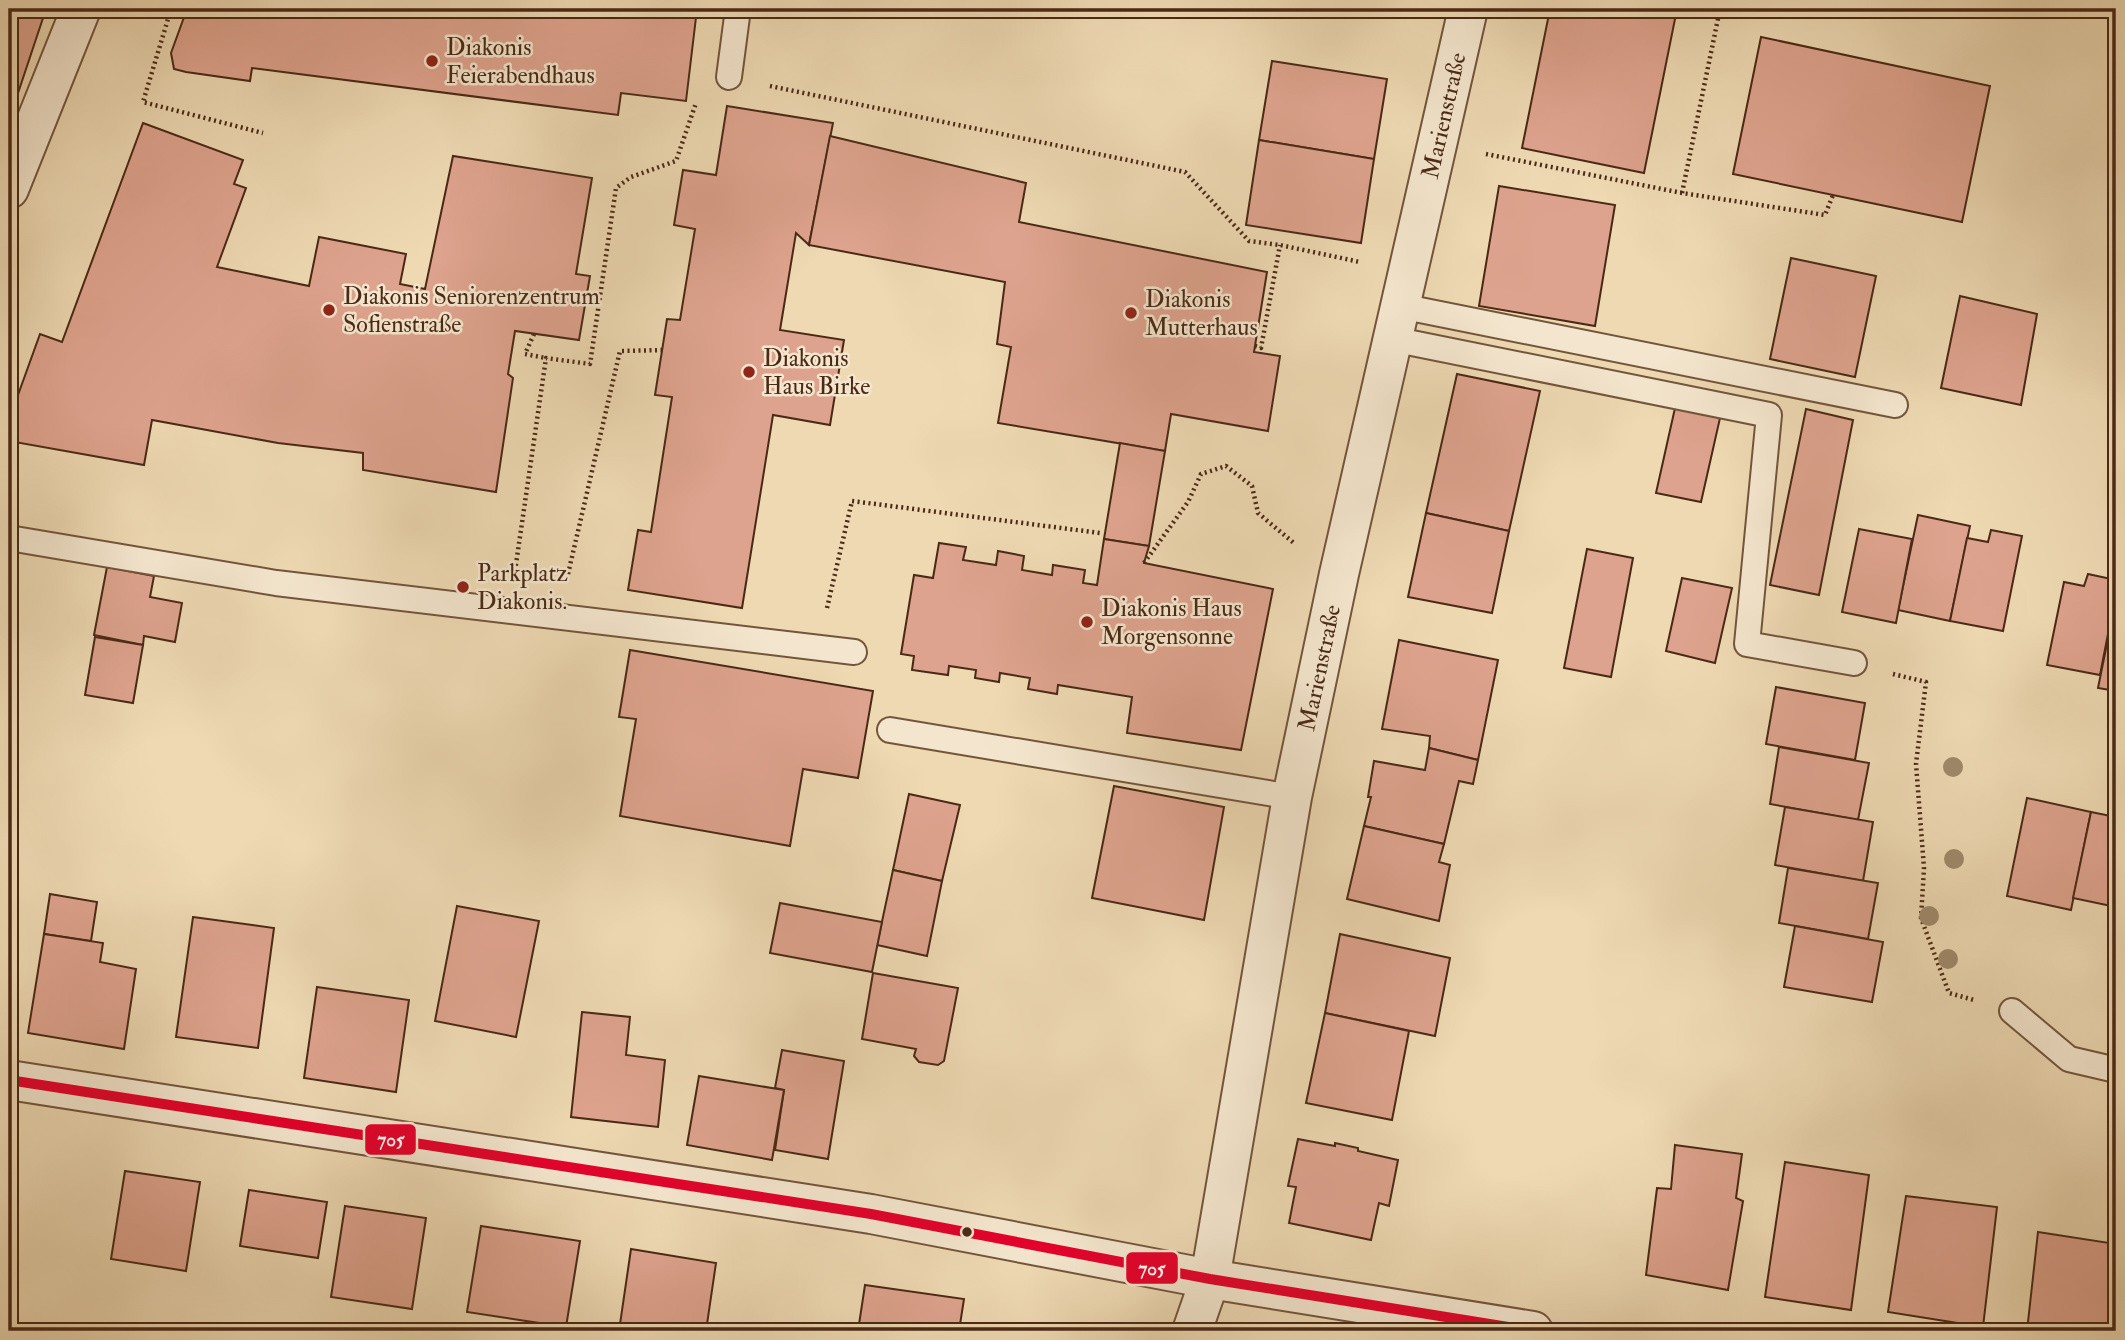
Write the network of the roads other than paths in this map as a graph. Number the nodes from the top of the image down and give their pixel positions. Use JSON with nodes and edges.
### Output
{"nodes":[{"id":1,"x":81,"y":9,"type":"edge"},
{"id":2,"x":738,"y":9,"type":"edge"},
{"id":3,"x":1468,"y":9,"type":"edge"},
{"id":4,"x":729,"y":78,"type":"road end"},
{"id":5,"x":9,"y":189,"type":"edge"},
{"id":6,"x":1400,"y":306,"type":"junction"},
{"id":7,"x":1895,"y":405,"type":"dead end"},
{"id":8,"x":9,"y":538,"type":"edge"},
{"id":9,"x":854,"y":652,"type":"dead end"},
{"id":10,"x":1854,"y":663,"type":"road end"},
{"id":11,"x":890,"y":730,"type":"dead end"},
{"id":12,"x":1292,"y":796,"type":"junction"},
{"id":13,"x":2012,"y":1011,"type":"road end"},
{"id":14,"x":2116,"y":1070,"type":"edge"},
{"id":15,"x":9,"y":1080,"type":"edge"},
{"id":16,"x":1210,"y":1279,"type":"junction"},
{"id":17,"x":1192,"y":1331,"type":"edge"},
{"id":18,"x":1533,"y":1331,"type":"edge"}],
"edges":[{"from":1,"to":5,"type":"street"},
{"from":2,"to":4,"type":"lane"},
{"from":3,"to":6,"type":"street","name":"Marienstraße"},
{"from":6,"to":7,"type":"lane"},
{"from":6,"to":10,"type":"lane"},
{"from":6,"to":12,"type":"street","name":"Marienstraße"},
{"from":8,"to":9,"type":"lane"},
{"from":11,"to":12,"type":"lane"},
{"from":12,"to":16,"type":"street","name":"Marienstraße"},
{"from":13,"to":14,"type":"lane"},
{"from":15,"to":16,"type":"street"},
{"from":16,"to":17,"type":"street","name":"Marienstraße"},
{"from":16,"to":18,"type":"street"}]}
